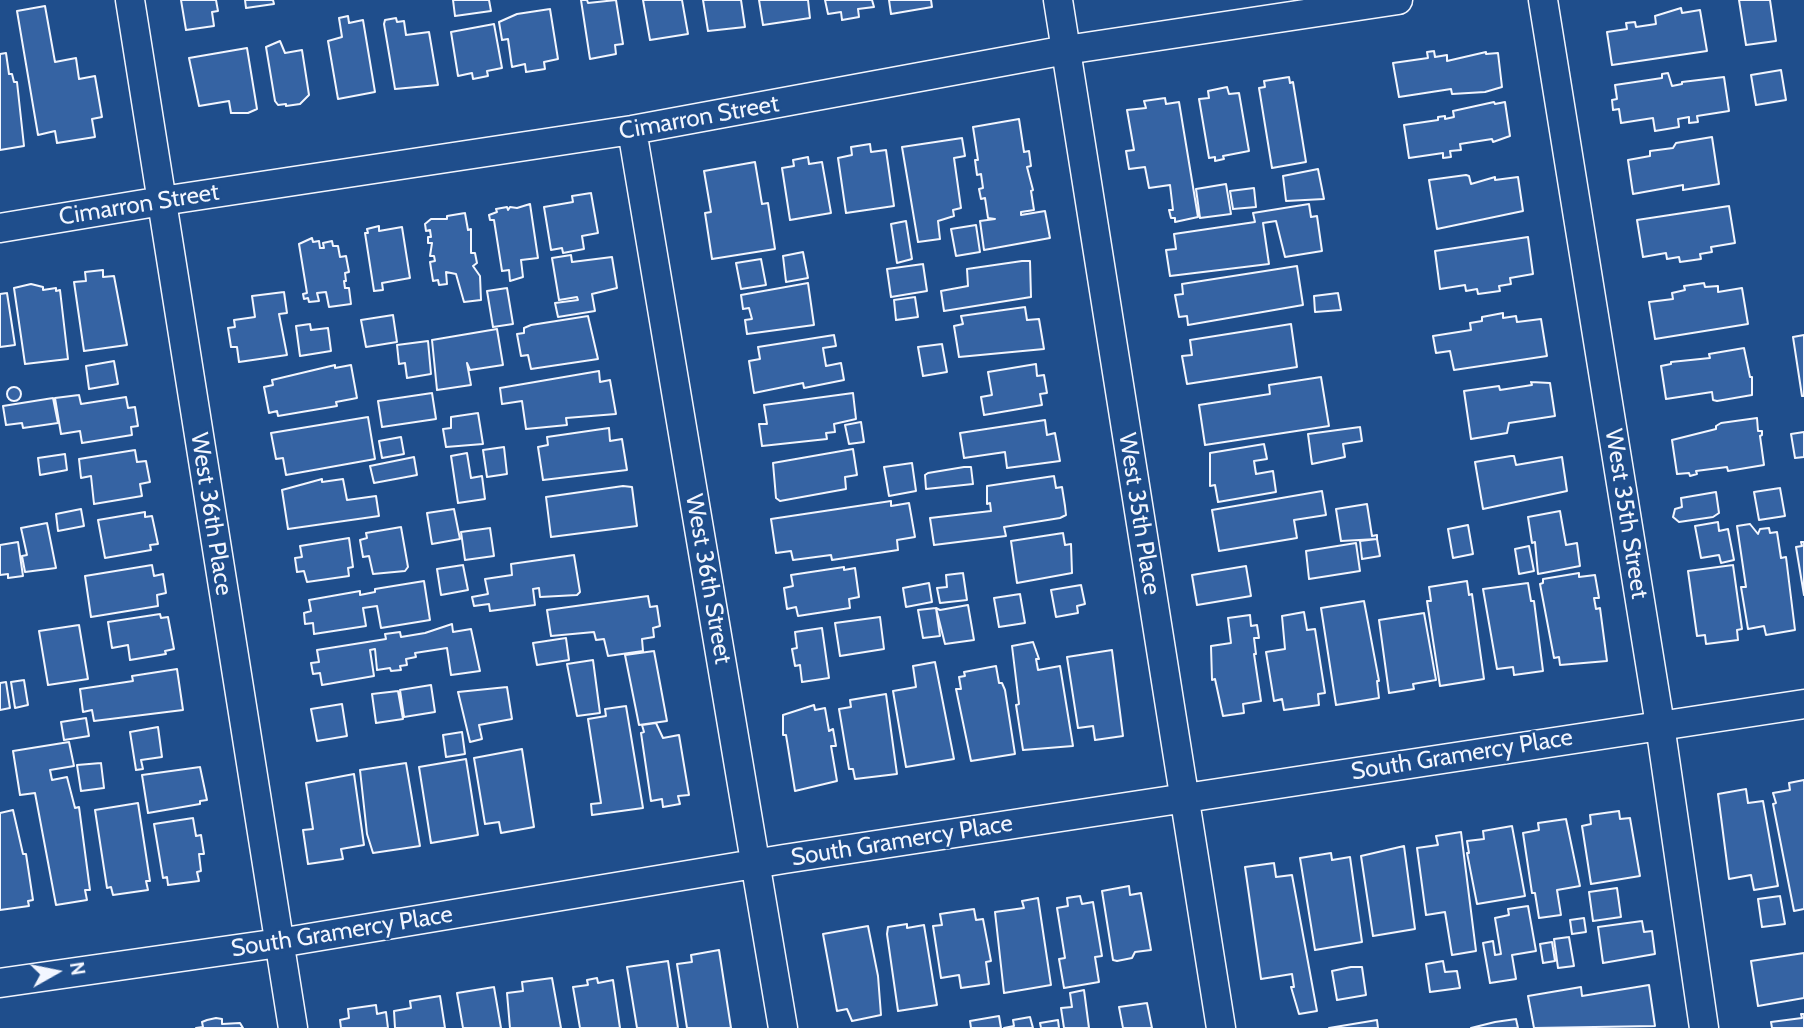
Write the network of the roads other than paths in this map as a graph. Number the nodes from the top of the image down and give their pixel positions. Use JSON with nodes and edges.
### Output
{"nodes":[{"id":1,"x":131,"y":0,"type":"edge"},
{"id":2,"x":1058,"y":0,"type":"edge"},
{"id":3,"x":1398,"y":0,"type":"edge"},
{"id":4,"x":1543,"y":0,"type":"edge"},
{"id":5,"x":1066,"y":50,"type":"junction"},
{"id":6,"x":632,"y":130,"type":"junction"},
{"id":7,"x":162,"y":201,"type":"junction"},
{"id":8,"x":0,"y":228,"type":"edge"},
{"id":9,"x":1804,"y":704,"type":"edge"},
{"id":10,"x":1660,"y":724,"type":"junction"},
{"id":11,"x":1184,"y":799,"type":"junction"},
{"id":12,"x":756,"y":863,"type":"junction"},
{"id":13,"x":279,"y":943,"type":"junction"},
{"id":14,"x":0,"y":983,"type":"edge"},
{"id":15,"x":293,"y":1028,"type":"edge"},
{"id":16,"x":783,"y":1028,"type":"edge"},
{"id":17,"x":1221,"y":1028,"type":"edge"},
{"id":18,"x":1704,"y":1028,"type":"edge"}],
"edges":[{"from":1,"to":7,"type":"street","name":"West 36th Place"},
{"from":2,"to":5,"type":"street","name":"West 35th Place"},
{"from":3,"to":5,"type":"street","name":"Cimarron Street"},
{"from":4,"to":10,"type":"street","name":"West 35th Street"},
{"from":5,"to":6,"type":"street","name":"Cimarron Street"},
{"from":5,"to":11,"type":"street","name":"West 35th Place"},
{"from":6,"to":7,"type":"street","name":"Cimarron Street"},
{"from":6,"to":12,"type":"street","name":"West 36th Street"},
{"from":7,"to":8,"type":"street","name":"Cimarron Street"},
{"from":7,"to":13,"type":"street","name":"West 36th Place"},
{"from":9,"to":10,"type":"street","name":"South Gramercy Place"},
{"from":10,"to":11,"type":"street","name":"South Gramercy Place"},
{"from":10,"to":18,"type":"street","name":"West 35th Street"},
{"from":11,"to":12,"type":"street","name":"South Gramercy Place"},
{"from":11,"to":17,"type":"street","name":"West 35th Place"},
{"from":12,"to":13,"type":"street","name":"South Gramercy Place"},
{"from":12,"to":16,"type":"street","name":"West 36th Street"},
{"from":13,"to":14,"type":"street","name":"South Gramercy Place"},
{"from":13,"to":15,"type":"street","name":"West 36th Place"}]}
